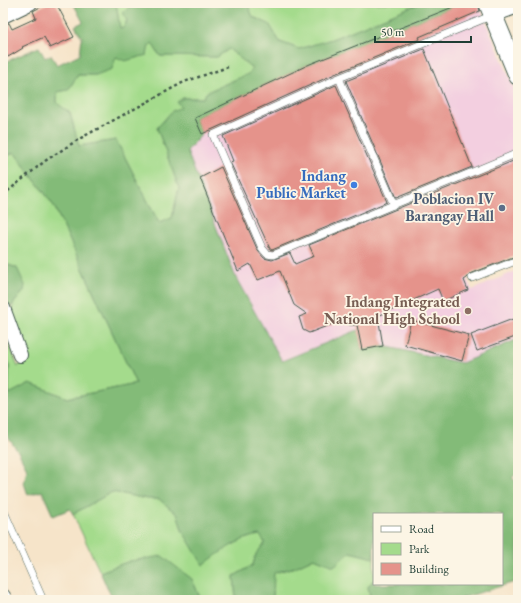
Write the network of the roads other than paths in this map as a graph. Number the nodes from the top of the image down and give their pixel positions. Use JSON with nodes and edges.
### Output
{"nodes":[{"id":1,"x":30,"y":3,"type":"edge"},
{"id":2,"x":518,"y":6,"type":"edge"},
{"id":3,"x":490,"y":9,"type":"edge"},
{"id":4,"x":3,"y":16,"type":"edge"},
{"id":5,"x":518,"y":76,"type":"edge"},
{"id":6,"x":339,"y":78,"type":"junction"},
{"id":7,"x":518,"y":153,"type":"edge"},
{"id":8,"x":394,"y":206,"type":"junction"},
{"id":9,"x":518,"y":260,"type":"edge"},
{"id":10,"x":472,"y":278,"type":"dead end"},
{"id":11,"x":3,"y":308,"type":"edge"},
{"id":12,"x":20,"y":354,"type":"dead end"},
{"id":13,"x":3,"y":509,"type":"edge"},
{"id":14,"x":3,"y":596,"type":"edge"},
{"id":15,"x":5,"y":600,"type":"edge"},
{"id":16,"x":43,"y":600,"type":"edge"}],
"edges":[{"from":1,"to":4,"type":"street"},
{"from":2,"to":3,"type":"street"},
{"from":3,"to":5,"type":"street"},
{"from":3,"to":6,"type":"lane"},
{"from":6,"to":8,"type":"lane"},
{"from":6,"to":8,"type":"lane"},
{"from":7,"to":8,"type":"lane"},
{"from":9,"to":10,"type":"lane"},
{"from":11,"to":12,"type":"street"},
{"from":13,"to":16,"type":"lane"},
{"from":14,"to":15,"type":"street"}]}
